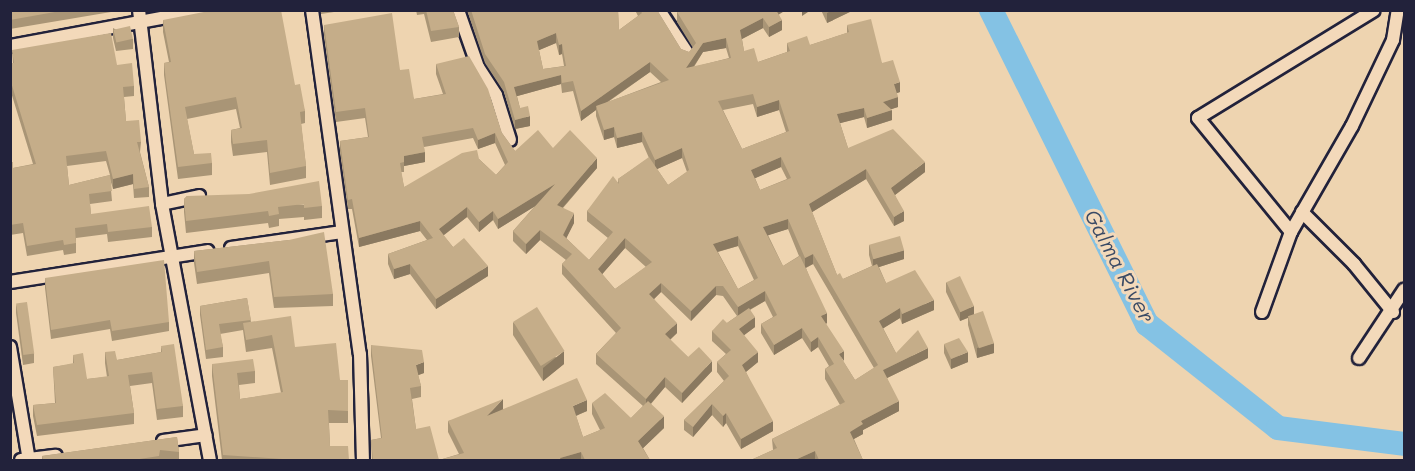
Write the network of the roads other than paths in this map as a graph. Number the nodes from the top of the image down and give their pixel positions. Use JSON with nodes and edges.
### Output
{"nodes":[{"id":1,"x":204,"y":10,"type":"edge"},
{"id":2,"x":312,"y":10,"type":"edge"},
{"id":3,"x":458,"y":10,"type":"edge"},
{"id":4,"x":659,"y":10,"type":"edge"},
{"id":5,"x":1374,"y":10,"type":"edge"},
{"id":6,"x":1398,"y":10,"type":"edge"},
{"id":7,"x":140,"y":16,"type":"edge"},
{"id":8,"x":10,"y":46,"type":"edge"},
{"id":9,"x":688,"y":54,"type":"edge"},
{"id":10,"x":510,"y":140,"type":"edge"},
{"id":11,"x":218,"y":196,"type":"edge"},
{"id":12,"x":162,"y":204,"type":"junction"},
{"id":13,"x":1302,"y":212,"type":"junction"},
{"id":14,"x":342,"y":231,"type":"junction"},
{"id":15,"x":1291,"y":232,"type":"junction"},
{"id":16,"x":172,"y":256,"type":"junction"},
{"id":17,"x":10,"y":282,"type":"edge"},
{"id":18,"x":1404,"y":290,"type":"edge"},
{"id":19,"x":1262,"y":312,"type":"dead end"},
{"id":20,"x":1393,"y":312,"type":"junction"},
{"id":21,"x":10,"y":347,"type":"edge"},
{"id":22,"x":1359,"y":358,"type":"dead end"},
{"id":23,"x":206,"y":435,"type":"junction"},
{"id":24,"x":147,"y":443,"type":"edge"},
{"id":25,"x":64,"y":454,"type":"edge"},
{"id":26,"x":26,"y":460,"type":"edge"},
{"id":27,"x":210,"y":460,"type":"edge"},
{"id":28,"x":363,"y":460,"type":"edge"}],
"edges":[{"from":1,"to":7,"type":"street"},
{"from":2,"to":14,"type":"street"},
{"from":3,"to":10,"type":"street"},
{"from":4,"to":9,"type":"street"},
{"from":5,"to":15,"type":"street"},
{"from":6,"to":13,"type":"street"},
{"from":7,"to":8,"type":"street"},
{"from":7,"to":12,"type":"street"},
{"from":11,"to":12,"type":"street"},
{"from":12,"to":16,"type":"street"},
{"from":13,"to":15,"type":"street"},
{"from":13,"to":20,"type":"street"},
{"from":14,"to":16,"type":"street"},
{"from":14,"to":28,"type":"street"},
{"from":15,"to":19,"type":"street"},
{"from":16,"to":17,"type":"street"},
{"from":16,"to":23,"type":"street"},
{"from":18,"to":20,"type":"street"},
{"from":20,"to":22,"type":"street"},
{"from":21,"to":26,"type":"street"},
{"from":23,"to":24,"type":"street"},
{"from":23,"to":27,"type":"street"},
{"from":25,"to":26,"type":"street"}]}
